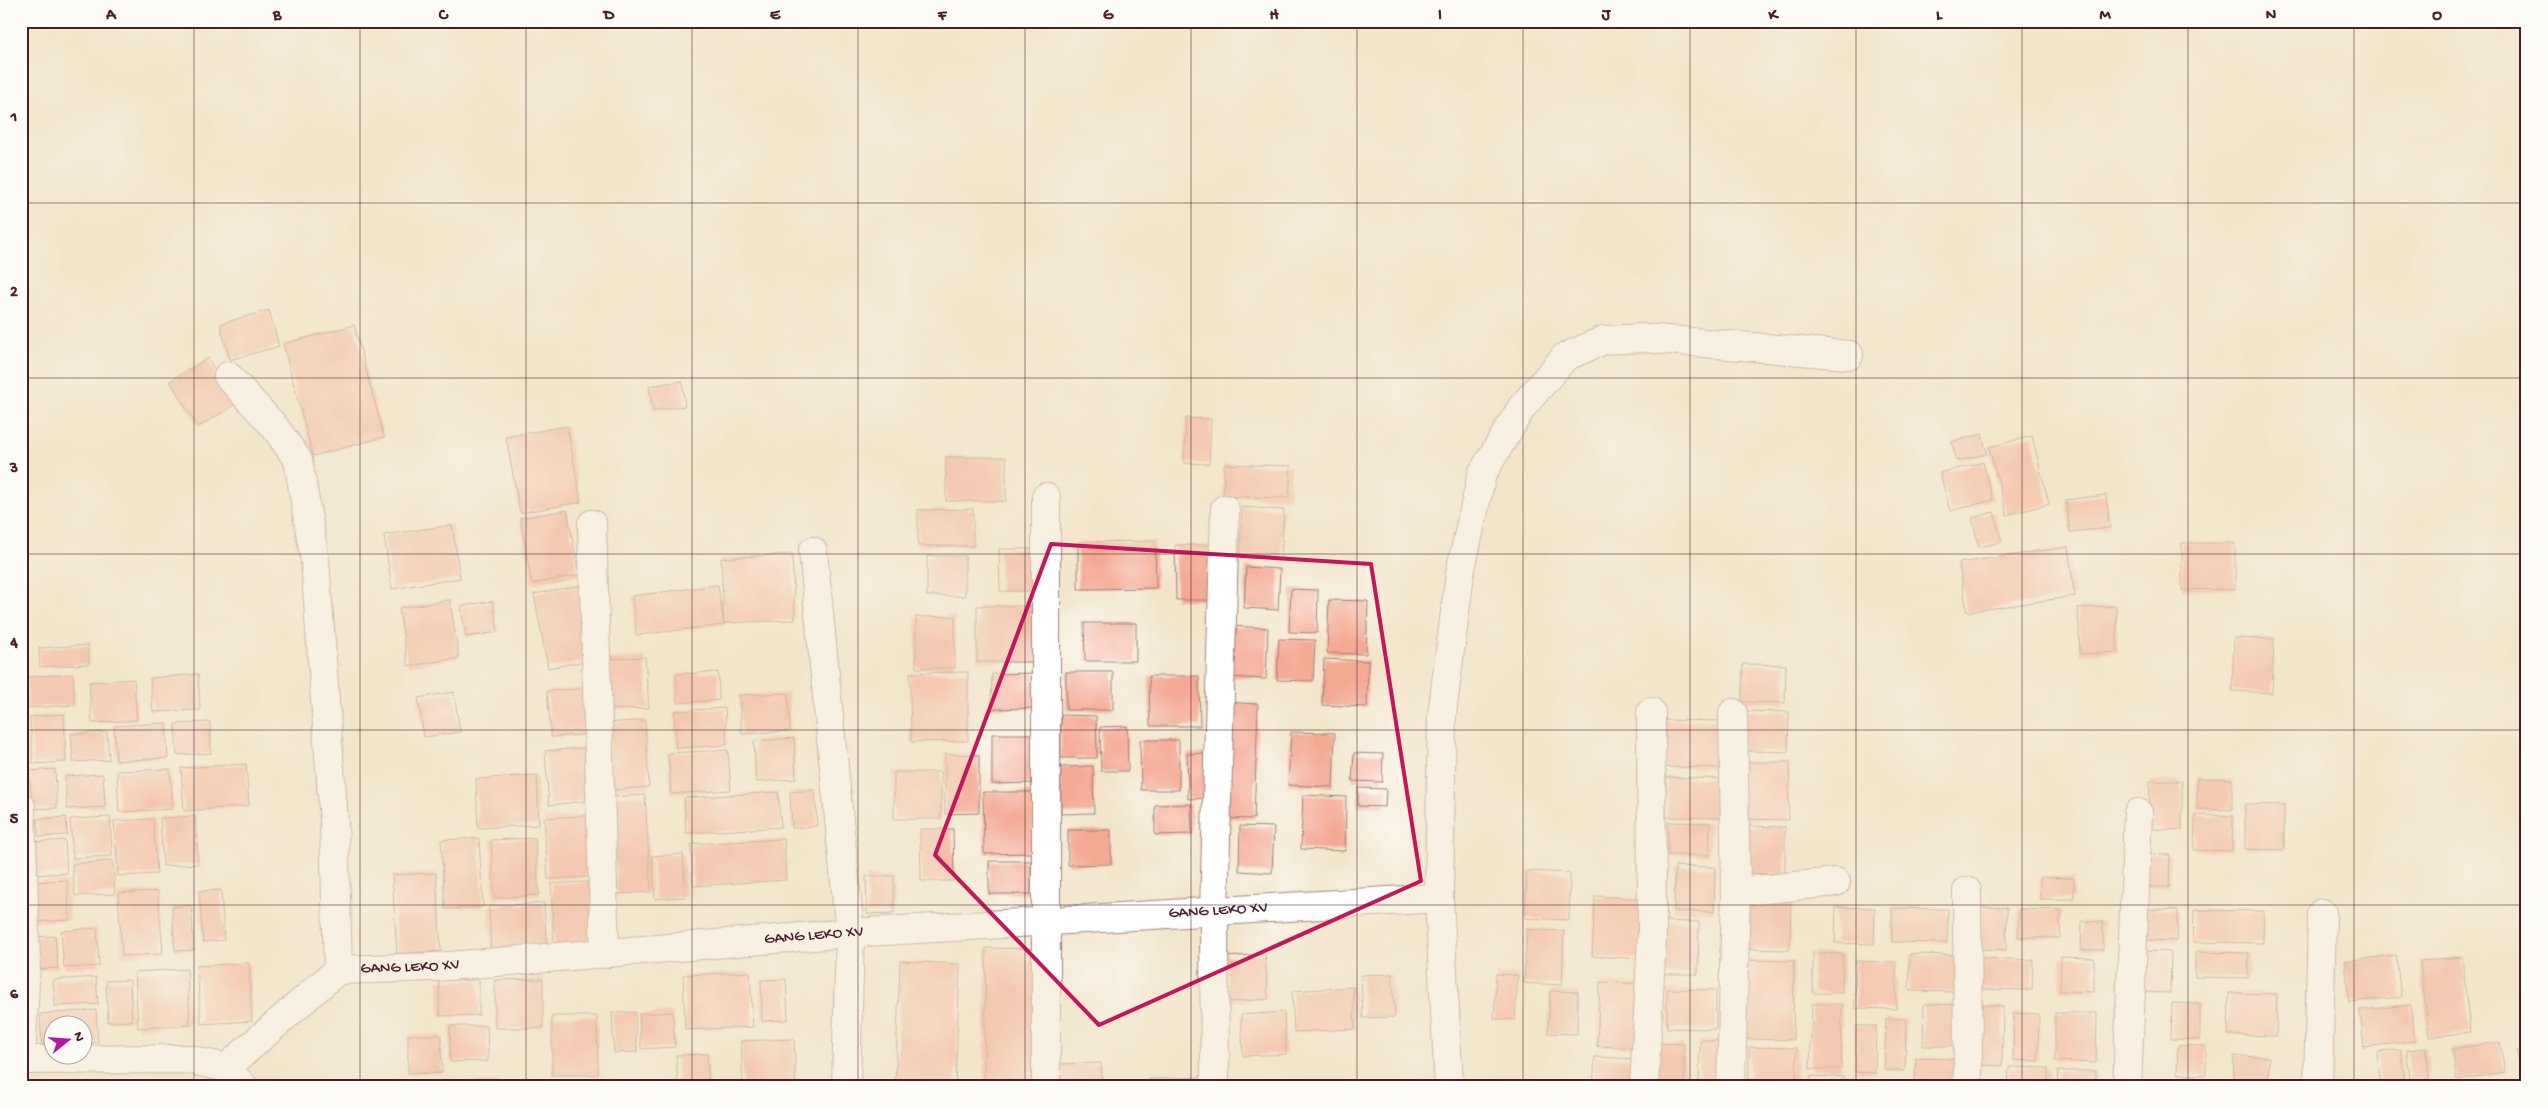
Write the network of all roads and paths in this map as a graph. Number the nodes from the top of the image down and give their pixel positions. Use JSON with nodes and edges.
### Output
{"nodes":[{"id":1,"x":1849,"y":355,"type":"dead end"},
{"id":2,"x":228,"y":376,"type":"dead end"},
{"id":3,"x":1046,"y":496,"type":"dead end"},
{"id":4,"x":1225,"y":509,"type":"dead end"},
{"id":5,"x":592,"y":524,"type":"dead end"},
{"id":6,"x":813,"y":550,"type":"dead end"},
{"id":7,"x":1651,"y":712,"type":"dead end"},
{"id":8,"x":1733,"y":713,"type":"dead end"},
{"id":9,"x":21,"y":807,"type":"edge"},
{"id":10,"x":2138,"y":813,"type":"dead end"},
{"id":11,"x":1836,"y":882,"type":"dead end"},
{"id":12,"x":1968,"y":891,"type":"dead end"},
{"id":13,"x":1736,"y":892,"type":"junction"},
{"id":14,"x":1439,"y":898,"type":"junction"},
{"id":15,"x":1214,"y":912,"type":"junction"},
{"id":16,"x":2322,"y":913,"type":"dead end"},
{"id":17,"x":1046,"y":922,"type":"junction"},
{"id":18,"x":850,"y":933,"type":"junction"},
{"id":19,"x":605,"y":954,"type":"junction"},
{"id":20,"x":338,"y":970,"type":"junction"},
{"id":21,"x":21,"y":1060,"type":"edge"},
{"id":22,"x":235,"y":1078,"type":"edge"},
{"id":23,"x":846,"y":1087,"type":"edge"},
{"id":24,"x":1046,"y":1087,"type":"edge"},
{"id":25,"x":1215,"y":1087,"type":"edge"},
{"id":26,"x":1449,"y":1087,"type":"edge"},
{"id":27,"x":1644,"y":1087,"type":"edge"},
{"id":28,"x":1731,"y":1087,"type":"edge"},
{"id":29,"x":1968,"y":1087,"type":"edge"},
{"id":30,"x":2127,"y":1087,"type":"edge"},
{"id":31,"x":2318,"y":1087,"type":"edge"}],
"edges":[{"from":1,"to":14,"type":"street"},
{"from":2,"to":20,"type":"street"},
{"from":3,"to":17,"type":"street"},
{"from":4,"to":15,"type":"street"},
{"from":5,"to":19,"type":"street"},
{"from":6,"to":18,"type":"street"},
{"from":7,"to":27,"type":"street"},
{"from":8,"to":13,"type":"street"},
{"from":9,"to":21,"type":"street"},
{"from":10,"to":30,"type":"street"},
{"from":11,"to":13,"type":"street"},
{"from":12,"to":29,"type":"street"},
{"from":13,"to":28,"type":"street"},
{"from":14,"to":15,"type":"street","name":"GANG LEKO XV"},
{"from":14,"to":26,"type":"street"},
{"from":15,"to":17,"type":"street","name":"GANG LEKO XV"},
{"from":15,"to":25,"type":"street"},
{"from":16,"to":31,"type":"street"},
{"from":17,"to":18,"type":"street","name":"GANG LEKO XV"},
{"from":17,"to":24,"type":"street"},
{"from":18,"to":19,"type":"street","name":"GANG LEKO XV"},
{"from":18,"to":23,"type":"street"},
{"from":19,"to":20,"type":"street","name":"GANG LEKO XV"},
{"from":20,"to":22,"type":"street","name":"GANG LEKO XV"},
{"from":21,"to":22,"type":"street"}]}
